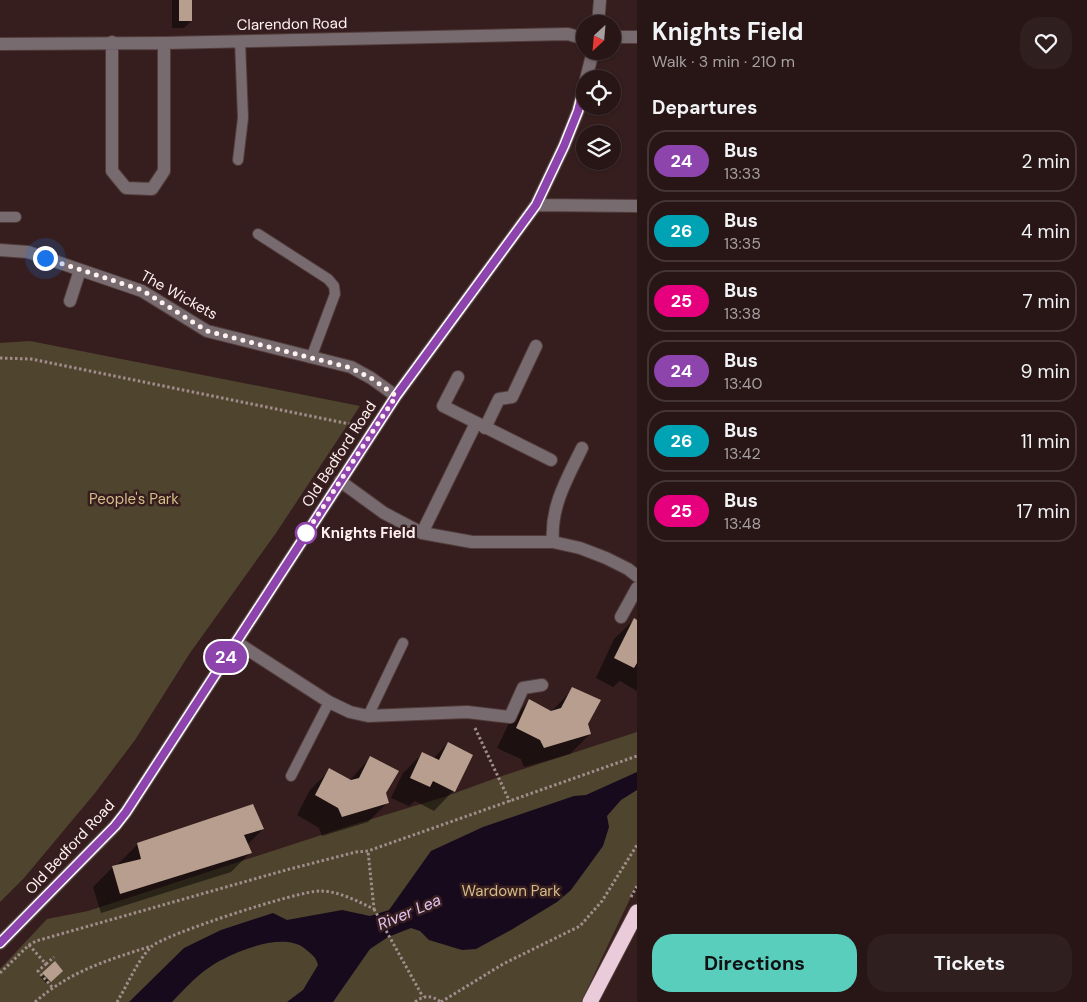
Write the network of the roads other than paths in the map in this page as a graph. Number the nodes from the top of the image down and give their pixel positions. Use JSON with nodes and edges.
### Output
{"nodes":[{"id":1,"x":600,"y":0,"type":"edge"},
{"id":2,"x":599,"y":15,"type":"edge"},
{"id":3,"x":576,"y":36,"type":"edge"},
{"id":4,"x":621,"y":37,"type":"edge"},
{"id":5,"x":637,"y":37,"type":"edge"},
{"id":6,"x":240,"y":41,"type":"junction"},
{"id":7,"x":112,"y":42,"type":"junction"},
{"id":8,"x":164,"y":43,"type":"junction"},
{"id":9,"x":0,"y":44,"type":"edge"},
{"id":10,"x":576,"y":115,"type":"edge"},
{"id":11,"x":238,"y":160,"type":"dead end"},
{"id":12,"x":536,"y":205,"type":"junction"},
{"id":13,"x":637,"y":206,"type":"edge"},
{"id":14,"x":0,"y":217,"type":"edge"},
{"id":15,"x":16,"y":217,"type":"dead end"},
{"id":16,"x":258,"y":234,"type":"dead end"},
{"id":17,"x":0,"y":250,"type":"edge"},
{"id":18,"x":80,"y":270,"type":"junction"},
{"id":19,"x":70,"y":300,"type":"dead end"},
{"id":20,"x":536,"y":346,"type":"dead end"},
{"id":21,"x":311,"y":358,"type":"junction"},
{"id":22,"x":458,"y":377,"type":"dead end"},
{"id":23,"x":396,"y":396,"type":"junction"},
{"id":24,"x":480,"y":426,"type":"junction"},
{"id":25,"x":582,"y":448,"type":"dead end"},
{"id":26,"x":551,"y":460,"type":"dead end"},
{"id":27,"x":340,"y":481,"type":"junction"},
{"id":28,"x":422,"y":533,"type":"junction"},
{"id":29,"x":553,"y":542,"type":"junction"},
{"id":30,"x":637,"y":576,"type":"edge"},
{"id":31,"x":637,"y":588,"type":"edge"},
{"id":32,"x":621,"y":617,"type":"dead end"},
{"id":33,"x":236,"y":642,"type":"junction"},
{"id":34,"x":403,"y":643,"type":"dead end"},
{"id":35,"x":542,"y":685,"type":"dead end"},
{"id":36,"x":330,"y":702,"type":"junction"},
{"id":37,"x":368,"y":716,"type":"junction"},
{"id":38,"x":291,"y":776,"type":"dead end"},
{"id":39,"x":637,"y":912,"type":"edge"},
{"id":40,"x":0,"y":942,"type":"edge"},
{"id":41,"x":590,"y":1002,"type":"edge"}],
"edges":[{"from":1,"to":2,"type":"street"},
{"from":3,"to":6,"type":"street","name":"Clarendon Road"},
{"from":4,"to":5,"type":"street"},
{"from":6,"to":8,"type":"street","name":"Clarendon Road"},
{"from":6,"to":11,"type":"lane"},
{"from":7,"to":8,"type":"street","name":"Clarendon Road"},
{"from":7,"to":8,"type":"street"},
{"from":7,"to":9,"type":"street","name":"Clarendon Road"},
{"from":10,"to":12,"type":"street","name":"Old Bedford Road"},
{"from":12,"to":13,"type":"street"},
{"from":12,"to":23,"type":"street","name":"Old Bedford Road"},
{"from":14,"to":15,"type":"lane"},
{"from":16,"to":21,"type":"lane"},
{"from":17,"to":18,"type":"street","name":"The Wickets"},
{"from":18,"to":19,"type":"street"},
{"from":18,"to":21,"type":"street","name":"The Wickets"},
{"from":20,"to":24,"type":"street"},
{"from":21,"to":23,"type":"street","name":"The Wickets"},
{"from":22,"to":24,"type":"street"},
{"from":23,"to":27,"type":"street","name":"Old Bedford Road"},
{"from":24,"to":26,"type":"street"},
{"from":24,"to":28,"type":"street"},
{"from":25,"to":29,"type":"street"},
{"from":27,"to":28,"type":"street"},
{"from":27,"to":33,"type":"street","name":"Old Bedford Road"},
{"from":28,"to":29,"type":"street"},
{"from":29,"to":30,"type":"street"},
{"from":31,"to":32,"type":"street"},
{"from":33,"to":36,"type":"street"},
{"from":33,"to":40,"type":"street","name":"Old Bedford Road"},
{"from":34,"to":37,"type":"lane"},
{"from":35,"to":37,"type":"street"},
{"from":36,"to":37,"type":"street"},
{"from":36,"to":38,"type":"lane"},
{"from":39,"to":41,"type":"highway"}]}
